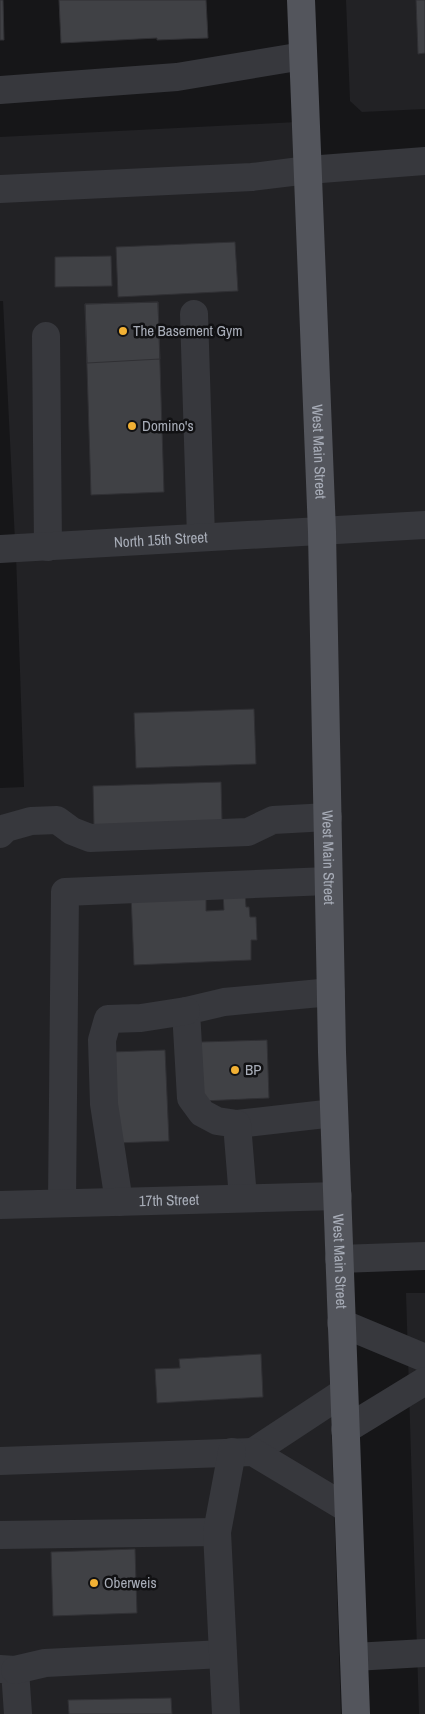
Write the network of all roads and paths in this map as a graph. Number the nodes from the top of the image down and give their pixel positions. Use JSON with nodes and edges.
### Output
{"nodes":[{"id":1,"x":301,"y":0,"type":"edge"},
{"id":2,"x":303,"y":56,"type":"junction"},
{"id":3,"x":0,"y":90,"type":"edge"},
{"id":4,"x":425,"y":161,"type":"edge"},
{"id":5,"x":308,"y":170,"type":"junction"},
{"id":6,"x":0,"y":189,"type":"edge"},
{"id":7,"x":194,"y":314,"type":"dead end"},
{"id":8,"x":46,"y":336,"type":"dead end"},
{"id":9,"x":425,"y":525,"type":"edge"},
{"id":10,"x":322,"y":532,"type":"junction"},
{"id":11,"x":201,"y":538,"type":"junction"},
{"id":12,"x":48,"y":547,"type":"junction"},
{"id":13,"x":0,"y":549,"type":"edge"},
{"id":14,"x":328,"y":817,"type":"junction"},
{"id":15,"x":0,"y":834,"type":"edge"},
{"id":16,"x":328,"y":881,"type":"junction"},
{"id":17,"x":331,"y":992,"type":"junction"},
{"id":18,"x":186,"y":1011,"type":"junction"},
{"id":19,"x":334,"y":1112,"type":"junction"},
{"id":20,"x":237,"y":1124,"type":"junction"},
{"id":21,"x":338,"y":1196,"type":"junction"},
{"id":22,"x":243,"y":1198,"type":"junction"},
{"id":23,"x":119,"y":1202,"type":"junction"},
{"id":24,"x":62,"y":1203,"type":"junction"},
{"id":25,"x":0,"y":1205,"type":"edge"},
{"id":26,"x":425,"y":1256,"type":"edge"},
{"id":27,"x":339,"y":1259,"type":"junction"},
{"id":28,"x":341,"y":1323,"type":"junction"},
{"id":29,"x":425,"y":1358,"type":"edge"},
{"id":30,"x":425,"y":1381,"type":"edge"},
{"id":31,"x":344,"y":1392,"type":"junction"},
{"id":32,"x":345,"y":1430,"type":"junction"},
{"id":33,"x":242,"y":1452,"type":"junction"},
{"id":34,"x":0,"y":1461,"type":"edge"},
{"id":35,"x":348,"y":1509,"type":"junction"},
{"id":36,"x":217,"y":1532,"type":"junction"},
{"id":37,"x":0,"y":1535,"type":"edge"},
{"id":38,"x":425,"y":1653,"type":"edge"},
{"id":39,"x":223,"y":1654,"type":"junction"},
{"id":40,"x":354,"y":1657,"type":"junction"},
{"id":41,"x":8,"y":1670,"type":"edge"},
{"id":42,"x":18,"y":1714,"type":"edge"},
{"id":43,"x":226,"y":1714,"type":"edge"},
{"id":44,"x":356,"y":1714,"type":"edge"}],
"edges":[{"from":1,"to":2,"type":"main road","name":"West Main Street"},
{"from":2,"to":3,"type":"street"},
{"from":2,"to":5,"type":"main road","name":"West Main Street"},
{"from":4,"to":5,"type":"street"},
{"from":5,"to":6,"type":"street"},
{"from":5,"to":10,"type":"main road","name":"West Main Street"},
{"from":7,"to":11,"type":"street"},
{"from":8,"to":12,"type":"street"},
{"from":9,"to":10,"type":"street","name":"North 15th Street"},
{"from":10,"to":11,"type":"street","name":"North 15th Street"},
{"from":10,"to":14,"type":"main road","name":"West Main Street"},
{"from":11,"to":12,"type":"street","name":"North 15th Street"},
{"from":12,"to":13,"type":"street","name":"North 15th Street"},
{"from":14,"to":15,"type":"street"},
{"from":14,"to":16,"type":"main road","name":"West Main Street"},
{"from":16,"to":17,"type":"main road","name":"West Main Street"},
{"from":16,"to":24,"type":"street"},
{"from":17,"to":18,"type":"street"},
{"from":17,"to":19,"type":"main road","name":"West Main Street"},
{"from":18,"to":20,"type":"street"},
{"from":18,"to":23,"type":"street"},
{"from":19,"to":20,"type":"street"},
{"from":19,"to":21,"type":"main road","name":"West Main Street"},
{"from":20,"to":22,"type":"street"},
{"from":21,"to":22,"type":"street","name":"17th Street"},
{"from":21,"to":27,"type":"main road","name":"West Main Street"},
{"from":22,"to":23,"type":"street","name":"17th Street"},
{"from":23,"to":24,"type":"street","name":"17th Street"},
{"from":24,"to":25,"type":"street","name":"17th Street"},
{"from":26,"to":27,"type":"street"},
{"from":27,"to":28,"type":"main road","name":"West Main Street"},
{"from":28,"to":29,"type":"street"},
{"from":28,"to":31,"type":"main road","name":"West Main Street"},
{"from":30,"to":32,"type":"street"},
{"from":31,"to":32,"type":"main road","name":"West Main Street"},
{"from":31,"to":33,"type":"street"},
{"from":32,"to":35,"type":"main road","name":"West Main Street"},
{"from":33,"to":34,"type":"street"},
{"from":33,"to":35,"type":"street"},
{"from":33,"to":36,"type":"street"},
{"from":35,"to":40,"type":"main road","name":"West Main Street"},
{"from":36,"to":37,"type":"street"},
{"from":36,"to":39,"type":"street"},
{"from":38,"to":40,"type":"street"},
{"from":39,"to":41,"type":"street"},
{"from":39,"to":43,"type":"street"},
{"from":40,"to":44,"type":"main road","name":"West Main Street"},
{"from":41,"to":42,"type":"street"}]}
